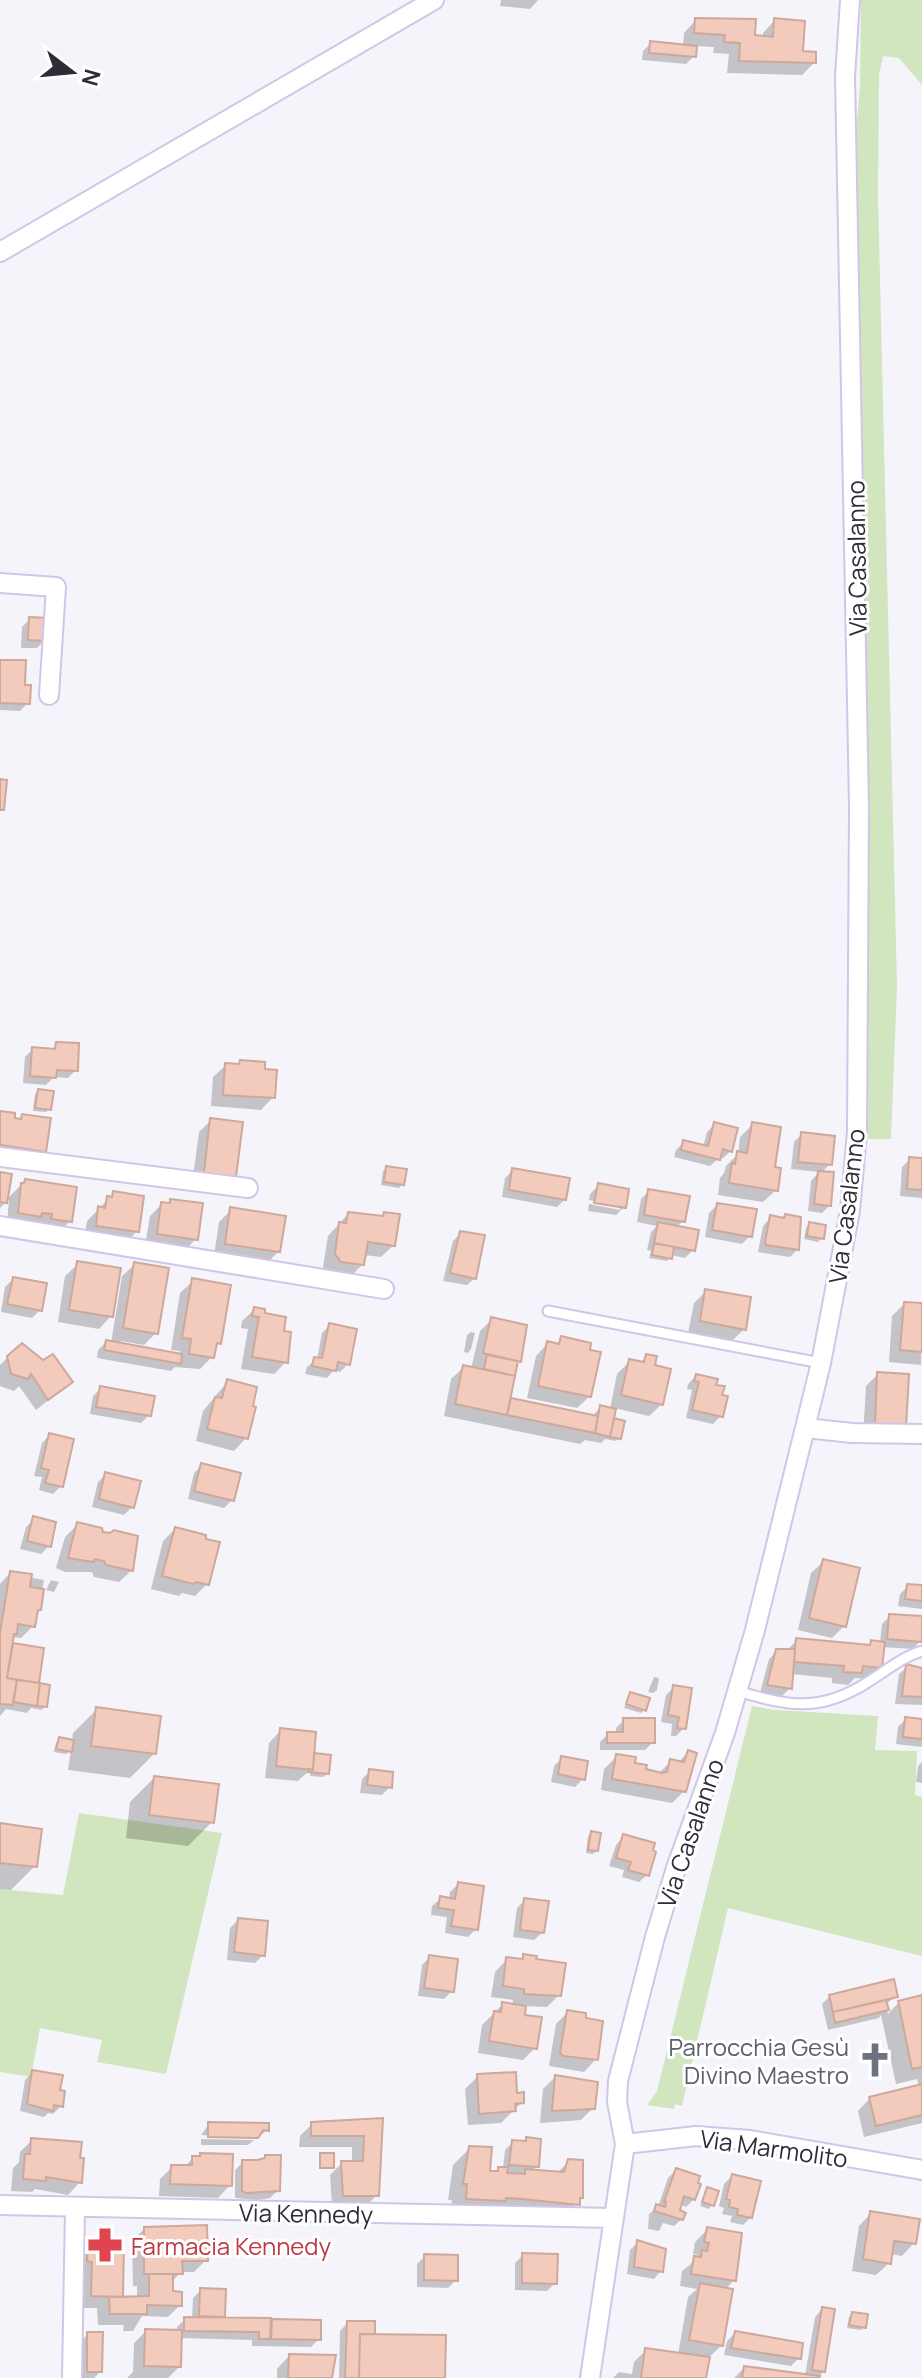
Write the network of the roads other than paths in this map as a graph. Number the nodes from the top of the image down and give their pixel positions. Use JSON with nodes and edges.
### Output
{"nodes":[{"id":1,"x":434,"y":0,"type":"edge"},
{"id":2,"x":850,"y":0,"type":"edge"},
{"id":3,"x":0,"y":252,"type":"edge"},
{"id":4,"x":0,"y":583,"type":"edge"},
{"id":5,"x":49,"y":695,"type":"dead end"},
{"id":6,"x":0,"y":1157,"type":"edge"},
{"id":7,"x":248,"y":1188,"type":"dead end"},
{"id":8,"x":0,"y":1226,"type":"edge"},
{"id":9,"x":384,"y":1289,"type":"dead end"},
{"id":10,"x":548,"y":1311,"type":"dead end"},
{"id":11,"x":821,"y":1363,"type":"junction"},
{"id":12,"x":806,"y":1428,"type":"junction"},
{"id":13,"x":922,"y":1434,"type":"edge"},
{"id":14,"x":922,"y":1651,"type":"edge"},
{"id":15,"x":737,"y":1691,"type":"junction"},
{"id":16,"x":625,"y":2144,"type":"junction"},
{"id":17,"x":922,"y":2170,"type":"edge"},
{"id":18,"x":0,"y":2205,"type":"edge"},
{"id":19,"x":75,"y":2209,"type":"junction"},
{"id":20,"x":613,"y":2218,"type":"junction"},
{"id":21,"x":72,"y":2378,"type":"edge"},
{"id":22,"x":590,"y":2378,"type":"edge"}],
"edges":[{"from":1,"to":3,"type":"street"},
{"from":2,"to":11,"type":"street","name":"Via Casalanno"},
{"from":4,"to":5,"type":"street"},
{"from":6,"to":7,"type":"street"},
{"from":8,"to":9,"type":"street"},
{"from":10,"to":11,"type":"lane"},
{"from":11,"to":12,"type":"street","name":"Via Casalanno"},
{"from":12,"to":13,"type":"street"},
{"from":12,"to":15,"type":"street","name":"Via Casalanno"},
{"from":14,"to":15,"type":"lane"},
{"from":15,"to":16,"type":"street","name":"Via Casalanno"},
{"from":16,"to":17,"type":"street","name":"Via Marmolito"},
{"from":16,"to":20,"type":"street","name":"Via Casalanno"},
{"from":18,"to":19,"type":"street","name":"Via Kennedy"},
{"from":19,"to":20,"type":"street","name":"Via Kennedy"},
{"from":19,"to":21,"type":"street"},
{"from":20,"to":22,"type":"street","name":"Via Casalanno"}]}
